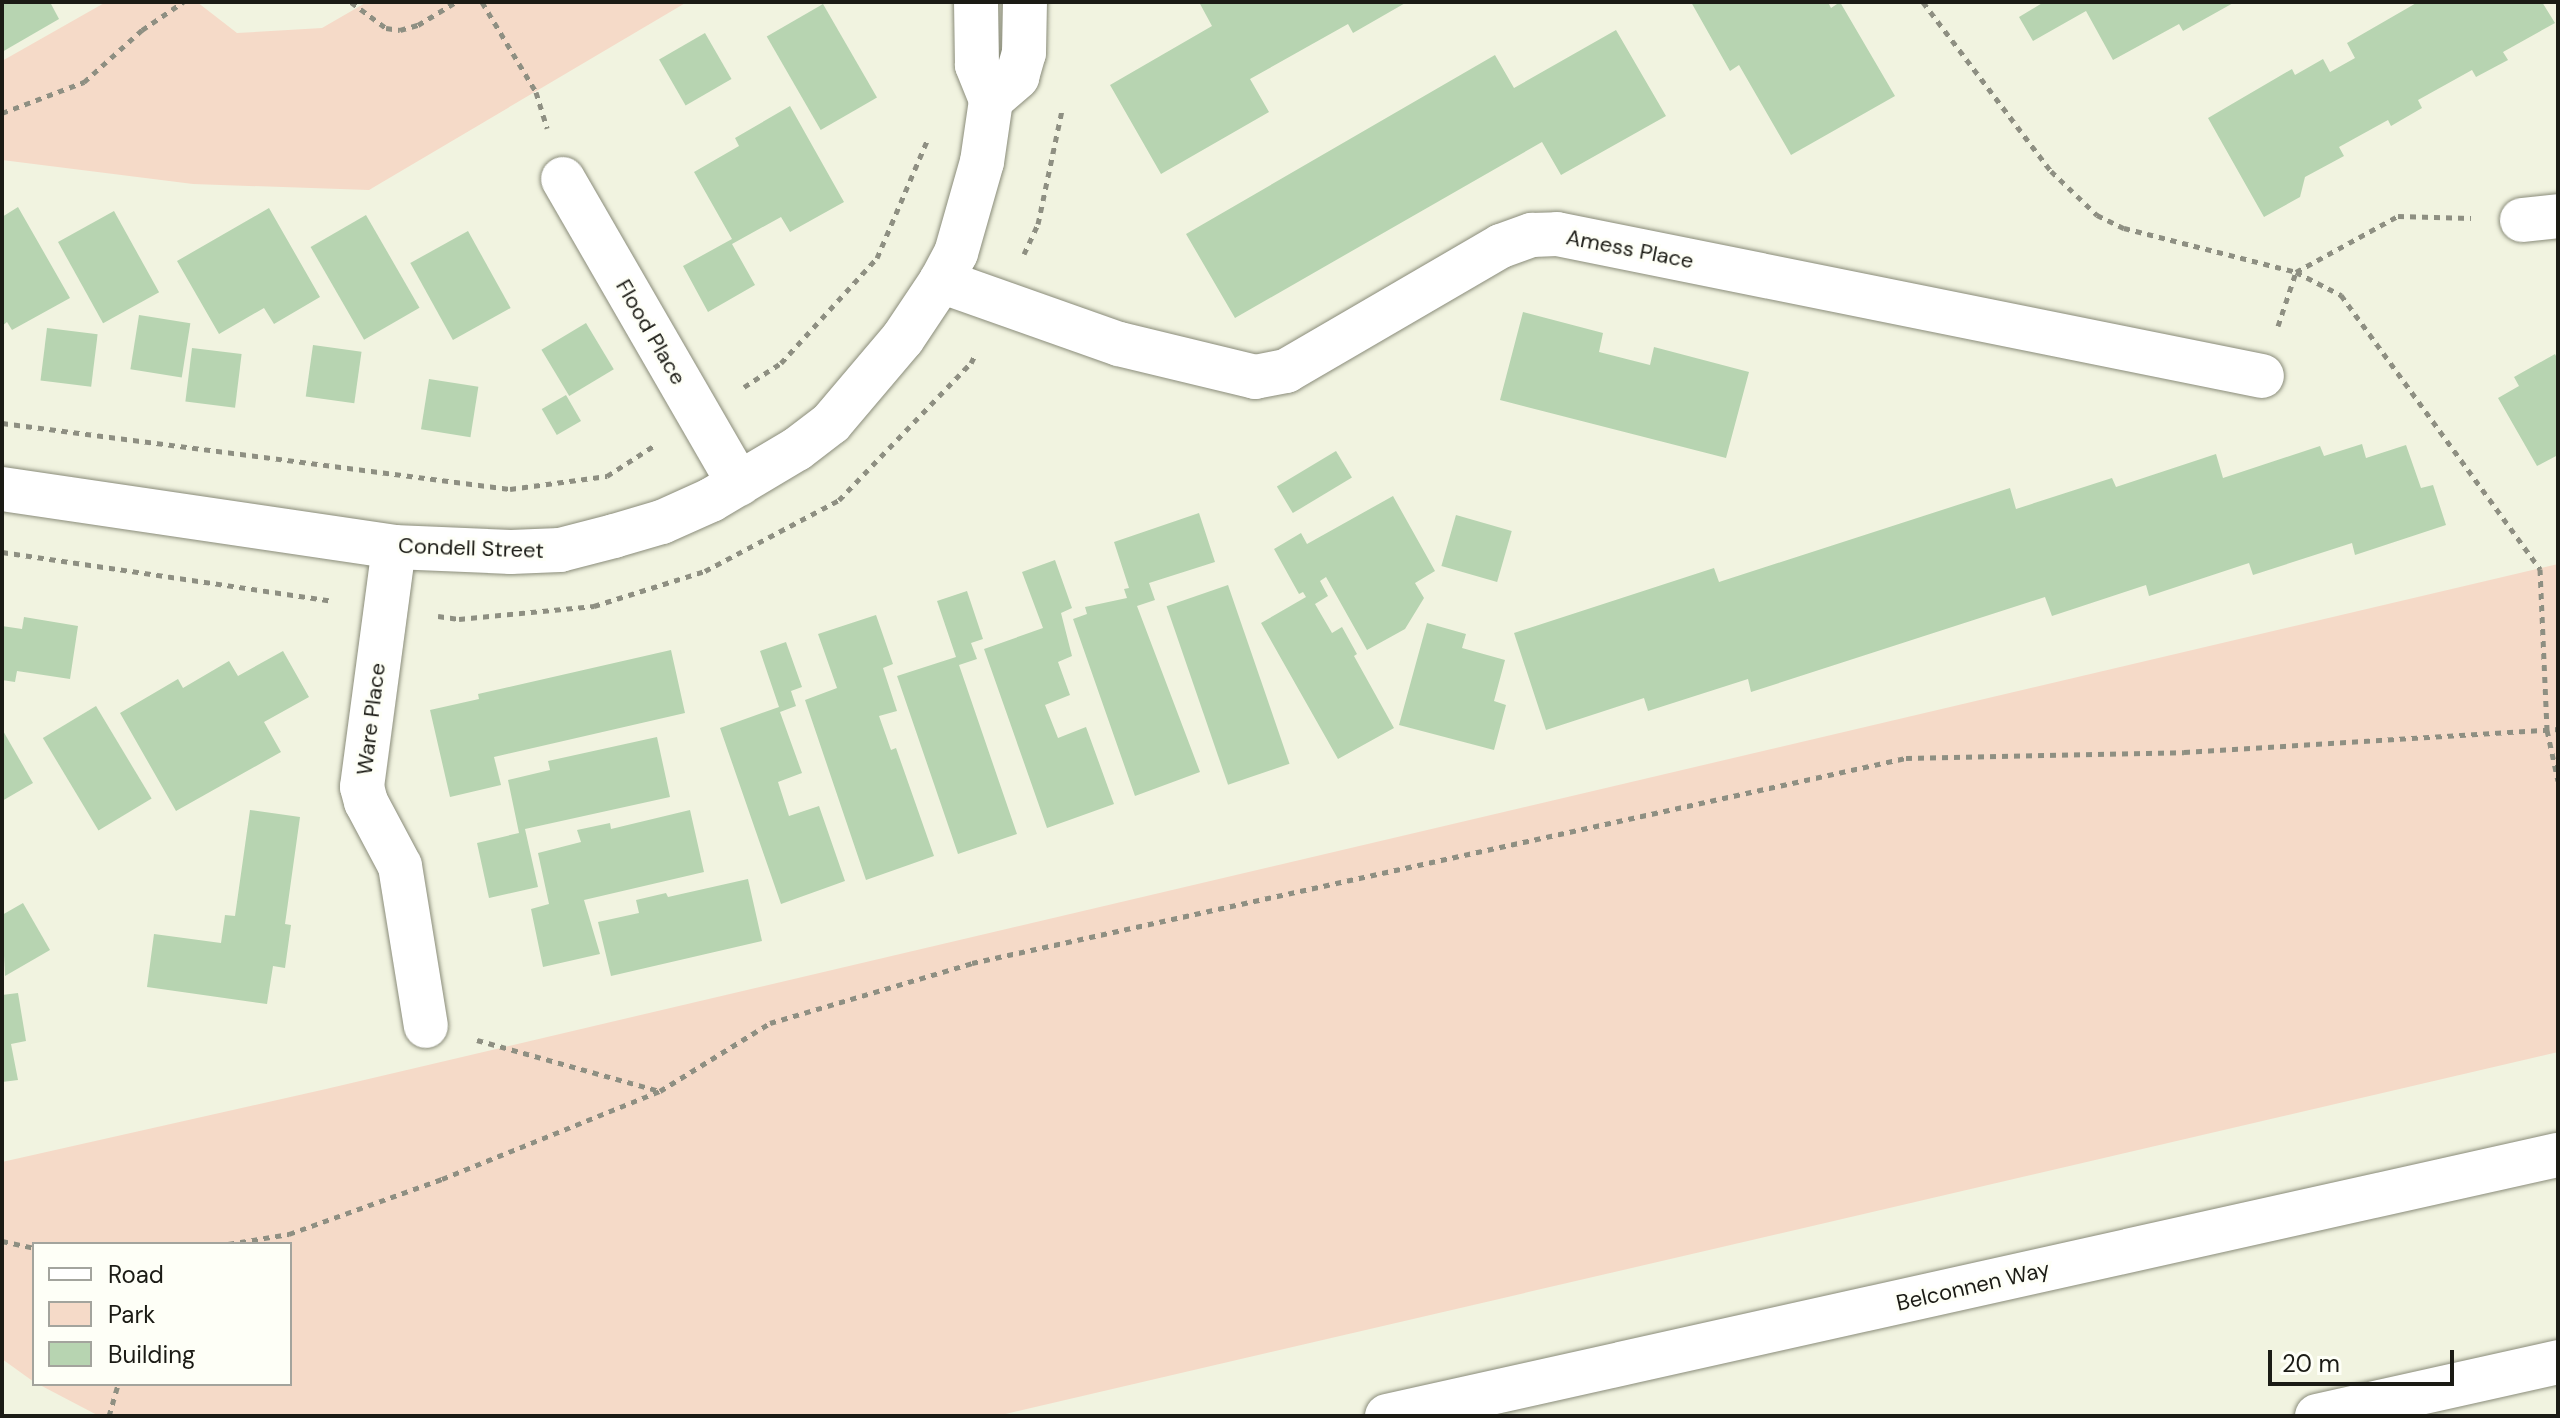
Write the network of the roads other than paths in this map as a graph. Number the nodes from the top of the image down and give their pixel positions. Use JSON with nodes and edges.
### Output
{"nodes":[{"id":1,"x":976,"y":2,"type":"edge"},
{"id":2,"x":1025,"y":2,"type":"edge"},
{"id":3,"x":991,"y":100,"type":"junction"},
{"id":4,"x":563,"y":179,"type":"road end"},
{"id":5,"x":941,"y":281,"type":"junction"},
{"id":6,"x":2262,"y":376,"type":"road end"},
{"id":7,"x":739,"y":484,"type":"junction"},
{"id":8,"x":2,"y":489,"type":"edge"},
{"id":9,"x":394,"y":547,"type":"junction"},
{"id":10,"x":426,"y":1026,"type":"road end"},
{"id":11,"x":2558,"y":1155,"type":"edge"},
{"id":12,"x":2558,"y":1362,"type":"edge"},
{"id":13,"x":1387,"y":1416,"type":"edge"},
{"id":14,"x":2317,"y":1416,"type":"edge"}],
"edges":[{"from":1,"to":3,"type":"street","name":"Condell Street"},
{"from":2,"to":3,"type":"street"},
{"from":3,"to":5,"type":"street","name":"Condell Street"},
{"from":4,"to":7,"type":"street","name":"Flood Place"},
{"from":5,"to":6,"type":"street","name":"Amess Place"},
{"from":5,"to":7,"type":"street","name":"Condell Street"},
{"from":7,"to":9,"type":"street","name":"Condell Street"},
{"from":8,"to":9,"type":"street","name":"Condell Street"},
{"from":9,"to":10,"type":"street","name":"Ware Place"},
{"from":11,"to":13,"type":"street","name":"Belconnen Way"},
{"from":12,"to":14,"type":"street"}]}
